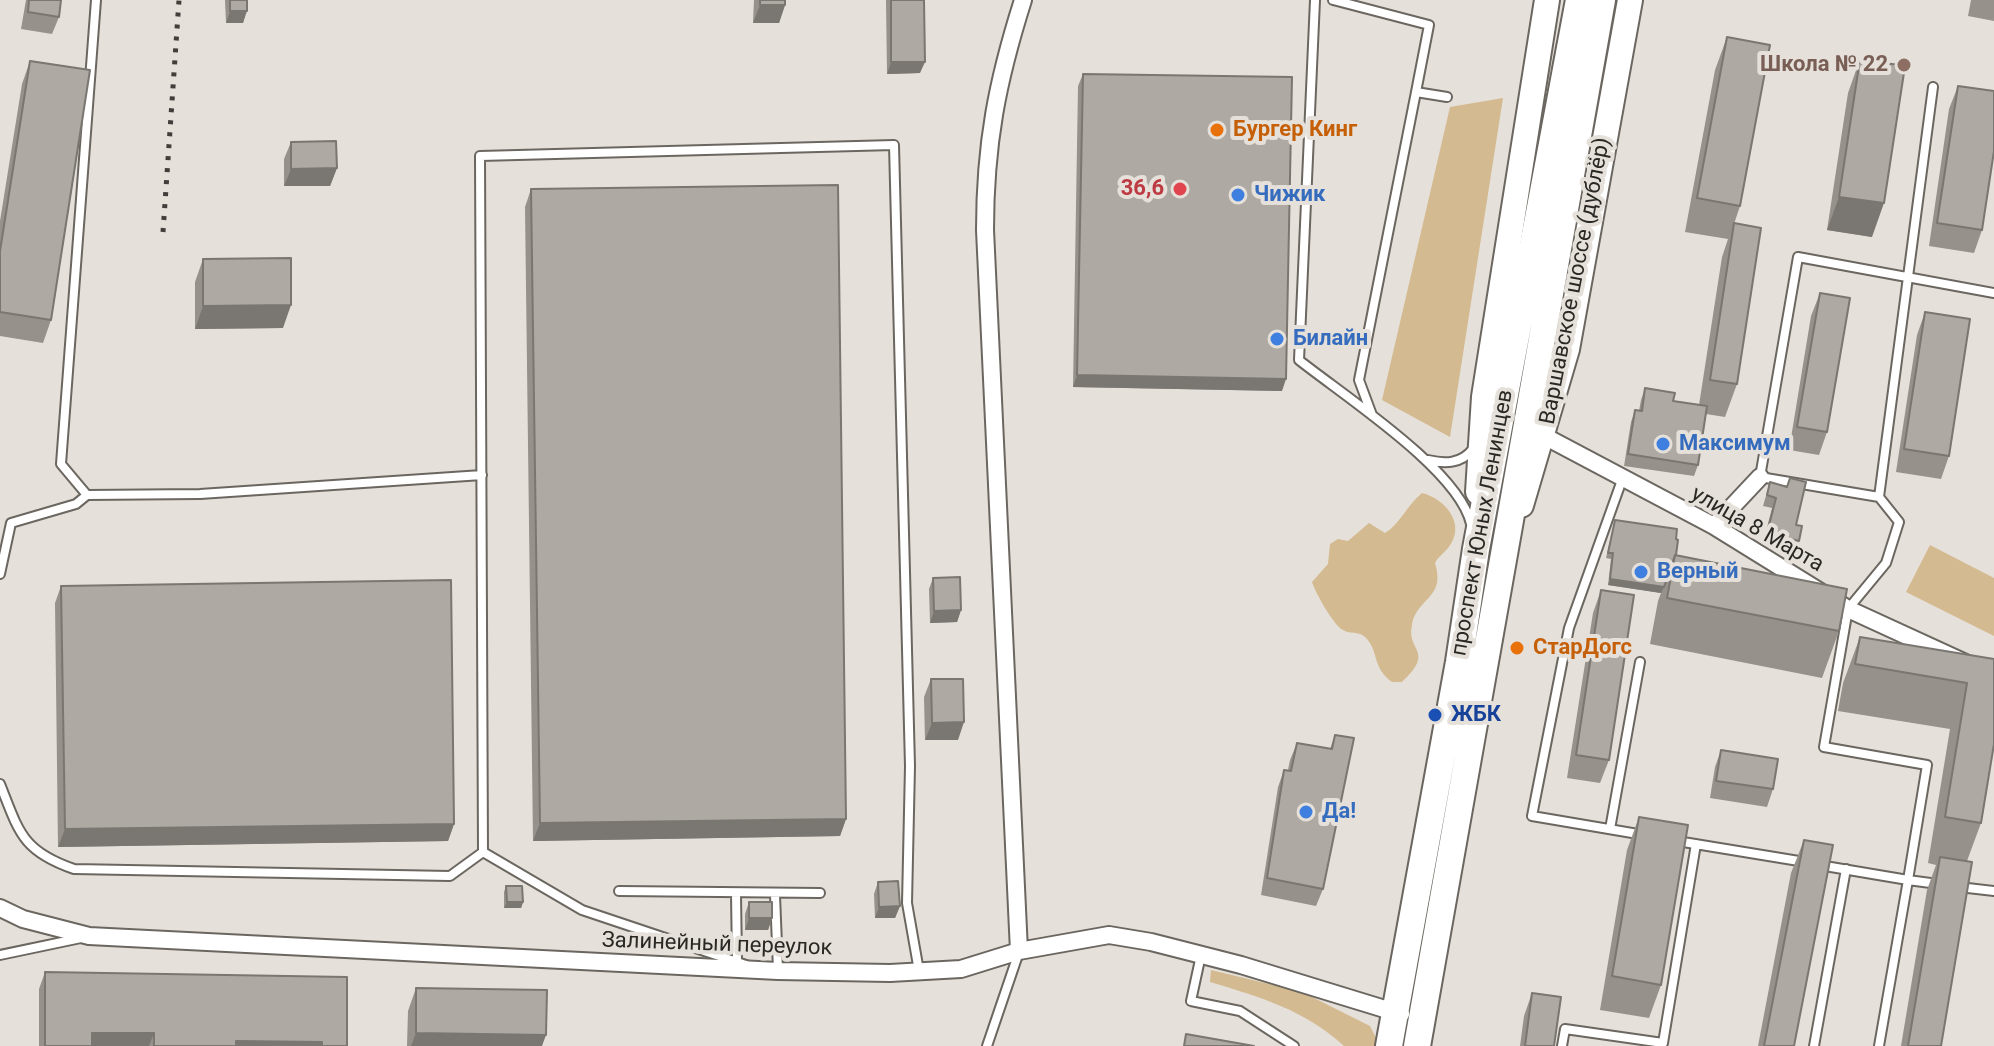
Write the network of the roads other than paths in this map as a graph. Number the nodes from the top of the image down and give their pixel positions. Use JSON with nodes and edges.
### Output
{"nodes":[{"id":1,"x":96,"y":0,"type":"edge"},
{"id":2,"x":1023,"y":0,"type":"edge"},
{"id":3,"x":1315,"y":0,"type":"edge"},
{"id":4,"x":1333,"y":0,"type":"edge"},
{"id":5,"x":1547,"y":0,"type":"edge"},
{"id":6,"x":1579,"y":0,"type":"edge"},
{"id":7,"x":1602,"y":0,"type":"edge"},
{"id":8,"x":1630,"y":0,"type":"edge"},
{"id":9,"x":1933,"y":87,"type":"dead end"},
{"id":10,"x":1416,"y":92,"type":"junction"},
{"id":11,"x":1447,"y":97,"type":"dead end"},
{"id":12,"x":1910,"y":277,"type":"junction"},
{"id":13,"x":1994,"y":293,"type":"edge"},
{"id":14,"x":1373,"y":418,"type":"junction"},
{"id":15,"x":1481,"y":432,"type":"junction"},
{"id":16,"x":1544,"y":436,"type":"junction"},
{"id":17,"x":1427,"y":460,"type":"junction"},
{"id":18,"x":482,"y":475,"type":"junction"},
{"id":19,"x":1760,"y":477,"type":"junction"},
{"id":20,"x":1622,"y":480,"type":"junction"},
{"id":21,"x":87,"y":495,"type":"junction"},
{"id":22,"x":1879,"y":497,"type":"junction"},
{"id":23,"x":0,"y":520,"type":"edge"},
{"id":24,"x":11,"y":523,"type":"junction"},
{"id":25,"x":1714,"y":526,"type":"junction"},
{"id":26,"x":0,"y":529,"type":"edge"},
{"id":27,"x":1476,"y":549,"type":"junction"},
{"id":28,"x":1504,"y":557,"type":"junction"},
{"id":29,"x":0,"y":574,"type":"edge"},
{"id":30,"x":1848,"y":609,"type":"junction"},
{"id":31,"x":1640,"y":662,"type":"dead end"},
{"id":32,"x":1994,"y":676,"type":"edge"},
{"id":33,"x":0,"y":784,"type":"edge"},
{"id":34,"x":1610,"y":829,"type":"junction"},
{"id":35,"x":1653,"y":837,"type":"edge"},
{"id":36,"x":1667,"y":839,"type":"edge"},
{"id":37,"x":1696,"y":844,"type":"junction"},
{"id":38,"x":483,"y":852,"type":"junction"},
{"id":39,"x":1846,"y":869,"type":"junction"},
{"id":40,"x":1908,"y":880,"type":"junction"},
{"id":41,"x":619,"y":891,"type":"dead end"},
{"id":42,"x":1994,"y":891,"type":"edge"},
{"id":43,"x":820,"y":893,"type":"dead end"},
{"id":44,"x":736,"y":894,"type":"junction"},
{"id":45,"x":775,"y":895,"type":"junction"},
{"id":46,"x":0,"y":908,"type":"edge"},
{"id":47,"x":89,"y":936,"type":"junction"},
{"id":48,"x":1019,"y":951,"type":"junction"},
{"id":49,"x":0,"y":955,"type":"edge"},
{"id":50,"x":1201,"y":955,"type":"junction"},
{"id":51,"x":737,"y":961,"type":"junction"},
{"id":52,"x":770,"y":971,"type":"junction"},
{"id":53,"x":919,"y":971,"type":"junction"},
{"id":54,"x":1394,"y":1012,"type":"junction"},
{"id":55,"x":1419,"y":1034,"type":"edge"},
{"id":56,"x":987,"y":1046,"type":"edge"},
{"id":57,"x":1294,"y":1046,"type":"edge"},
{"id":58,"x":1389,"y":1046,"type":"edge"},
{"id":59,"x":1562,"y":1046,"type":"edge"},
{"id":60,"x":1814,"y":1046,"type":"edge"},
{"id":61,"x":1879,"y":1046,"type":"edge"}],
"edges":[{"from":1,"to":21,"type":"lane"},
{"from":2,"to":48,"type":"street"},
{"from":3,"to":14,"type":"lane"},
{"from":4,"to":10,"type":"lane"},
{"from":5,"to":15,"type":"main road"},
{"from":6,"to":27,"type":"main road","name":"проспект Юных Ленинцев"},
{"from":7,"to":28,"type":"main road","name":"проспект Юных Ленинцев"},
{"from":8,"to":16,"type":"main road","name":"Варшавское шоссе (дублёр)"},
{"from":9,"to":12,"type":"lane"},
{"from":10,"to":11,"type":"lane"},
{"from":10,"to":14,"type":"lane"},
{"from":12,"to":13,"type":"lane"},
{"from":12,"to":19,"type":"lane"},
{"from":12,"to":22,"type":"lane"},
{"from":14,"to":17,"type":"lane"},
{"from":15,"to":17,"type":"lane"},
{"from":15,"to":27,"type":"main road"},
{"from":16,"to":20,"type":"street","name":"улица 8 Марта"},
{"from":16,"to":28,"type":"main road","name":"Варшавское шоссе (дублёр)"},
{"from":17,"to":27,"type":"lane"},
{"from":18,"to":21,"type":"lane"},
{"from":18,"to":38,"type":"lane"},
{"from":18,"to":53,"type":"lane"},
{"from":19,"to":22,"type":"lane"},
{"from":19,"to":25,"type":"street"},
{"from":20,"to":25,"type":"street","name":"улица 8 Марта"},
{"from":20,"to":34,"type":"lane"},
{"from":21,"to":24,"type":"lane"},
{"from":22,"to":30,"type":"lane"},
{"from":23,"to":24,"type":"lane"},
{"from":24,"to":26,"type":"lane"},
{"from":24,"to":29,"type":"lane"},
{"from":25,"to":30,"type":"street","name":"улица 8 Марта"},
{"from":27,"to":54,"type":"main road","name":"проспект Юных Ленинцев"},
{"from":28,"to":55,"type":"main road","name":"проспект Юных Ленинцев"},
{"from":30,"to":32,"type":"street","name":"улица 8 Марта"},
{"from":30,"to":40,"type":"lane"},
{"from":31,"to":34,"type":"lane"},
{"from":33,"to":38,"type":"lane"},
{"from":34,"to":35,"type":"lane"},
{"from":36,"to":37,"type":"lane"},
{"from":37,"to":39,"type":"lane"},
{"from":37,"to":59,"type":"lane"},
{"from":38,"to":51,"type":"lane"},
{"from":39,"to":40,"type":"lane"},
{"from":39,"to":60,"type":"lane"},
{"from":40,"to":42,"type":"lane"},
{"from":40,"to":61,"type":"lane"},
{"from":41,"to":44,"type":"lane"},
{"from":43,"to":45,"type":"lane"},
{"from":44,"to":45,"type":"lane"},
{"from":44,"to":51,"type":"lane"},
{"from":45,"to":52,"type":"lane"},
{"from":46,"to":47,"type":"street","name":"Залинейный переулок"},
{"from":47,"to":49,"type":"lane"},
{"from":47,"to":52,"type":"street","name":"Залинейный переулок"},
{"from":48,"to":50,"type":"street","name":"Залинейный переулок"},
{"from":48,"to":53,"type":"street","name":"Залинейный переулок"},
{"from":48,"to":56,"type":"lane"},
{"from":50,"to":54,"type":"street","name":"Залинейный переулок"},
{"from":50,"to":57,"type":"lane"},
{"from":51,"to":52,"type":"lane"},
{"from":52,"to":53,"type":"street","name":"Залинейный переулок"},
{"from":54,"to":55,"type":"street","name":"Залинейный переулок"},
{"from":54,"to":58,"type":"main road","name":"проспект Юных Ленинцев"}]}
